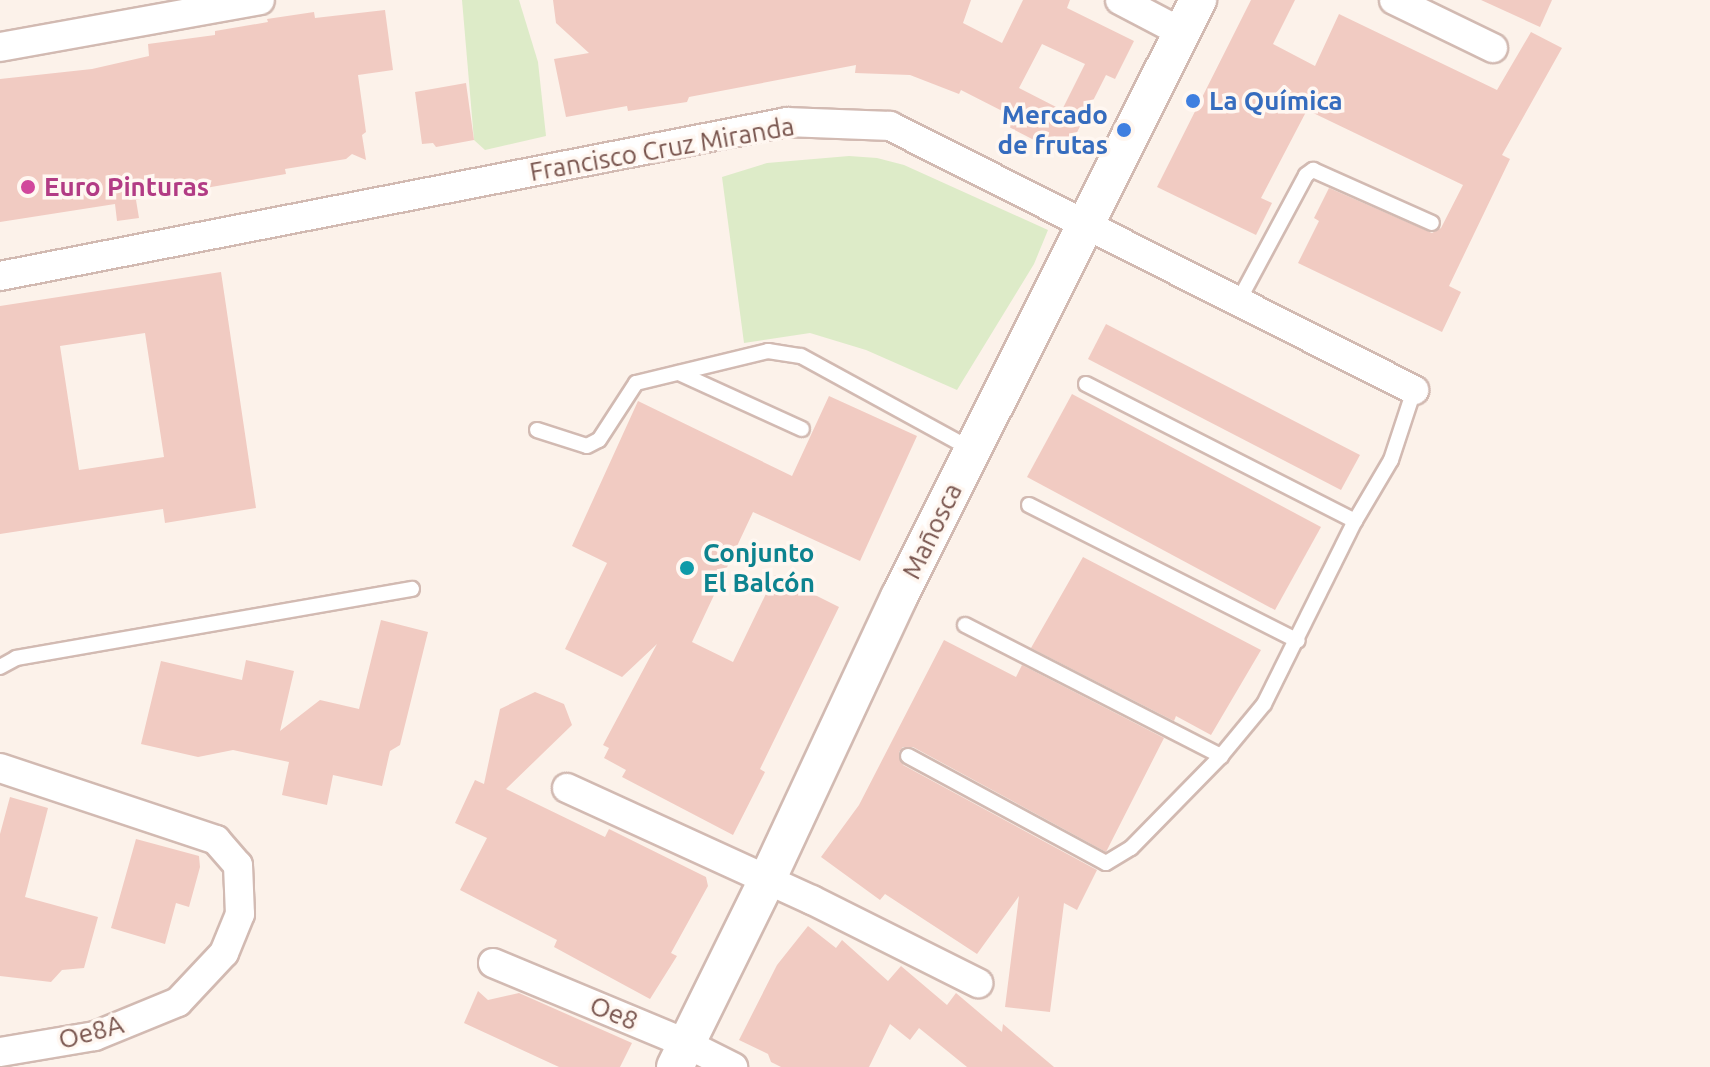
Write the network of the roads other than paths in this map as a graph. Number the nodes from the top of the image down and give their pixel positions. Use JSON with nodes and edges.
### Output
{"nodes":[{"id":1,"x":260,"y":0,"type":"edge"},
{"id":2,"x":1120,"y":0,"type":"edge"},
{"id":3,"x":1198,"y":0,"type":"edge"},
{"id":4,"x":1394,"y":0,"type":"edge"},
{"id":5,"x":1181,"y":32,"type":"junction"},
{"id":6,"x":0,"y":47,"type":"edge"},
{"id":7,"x":1493,"y":48,"type":"dead end"},
{"id":8,"x":1086,"y":223,"type":"junction"},
{"id":9,"x":1432,"y":223,"type":"dead end"},
{"id":10,"x":0,"y":276,"type":"edge"},
{"id":11,"x":1238,"y":302,"type":"junction"},
{"id":12,"x":679,"y":373,"type":"junction"},
{"id":13,"x":1086,"y":384,"type":"dead end"},
{"id":14,"x":1414,"y":390,"type":"joint"},
{"id":15,"x":802,"y":429,"type":"dead end"},
{"id":16,"x":537,"y":430,"type":"dead end"},
{"id":17,"x":973,"y":450,"type":"junction"},
{"id":18,"x":1029,"y":505,"type":"dead end"},
{"id":19,"x":1355,"y":521,"type":"junction"},
{"id":20,"x":412,"y":589,"type":"dead end"},
{"id":21,"x":965,"y":625,"type":"dead end"},
{"id":22,"x":1298,"y":641,"type":"junction"},
{"id":23,"x":0,"y":667,"type":"edge"},
{"id":24,"x":908,"y":756,"type":"dead end"},
{"id":25,"x":1221,"y":756,"type":"junction"},
{"id":26,"x":0,"y":768,"type":"edge"},
{"id":27,"x":567,"y":788,"type":"dead end"},
{"id":28,"x":767,"y":880,"type":"junction"},
{"id":29,"x":493,"y":963,"type":"dead end"},
{"id":30,"x":978,"y":983,"type":"dead end"},
{"id":31,"x":0,"y":1052,"type":"edge"},
{"id":32,"x":680,"y":1055,"type":"edge"},
{"id":33,"x":733,"y":1067,"type":"edge"}],
"edges":[{"from":1,"to":6,"type":"street"},
{"from":2,"to":5,"type":"street"},
{"from":3,"to":5,"type":"street","name":"Mañosca"},
{"from":4,"to":7,"type":"street"},
{"from":5,"to":8,"type":"street","name":"Mañosca"},
{"from":8,"to":10,"type":"street","name":"Francisco Cruz Miranda"},
{"from":8,"to":11,"type":"street","name":"Francisco Cruz Miranda"},
{"from":8,"to":17,"type":"street","name":"Mañosca"},
{"from":9,"to":11,"type":"lane"},
{"from":11,"to":14,"type":"street","name":"Francisco Cruz Miranda"},
{"from":12,"to":15,"type":"lane"},
{"from":12,"to":16,"type":"lane"},
{"from":12,"to":17,"type":"lane"},
{"from":13,"to":19,"type":"lane"},
{"from":14,"to":19,"type":"lane"},
{"from":17,"to":28,"type":"street","name":"Mañosca"},
{"from":18,"to":22,"type":"lane"},
{"from":19,"to":22,"type":"lane"},
{"from":20,"to":23,"type":"lane"},
{"from":21,"to":25,"type":"lane"},
{"from":22,"to":25,"type":"lane"},
{"from":24,"to":25,"type":"lane"},
{"from":26,"to":31,"type":"street","name":"Oe8A"},
{"from":27,"to":28,"type":"street"},
{"from":28,"to":30,"type":"street"},
{"from":28,"to":32,"type":"street","name":"Mañosca"},
{"from":29,"to":32,"type":"street","name":"Oe8"},
{"from":32,"to":33,"type":"street","name":"Oe8"}]}
